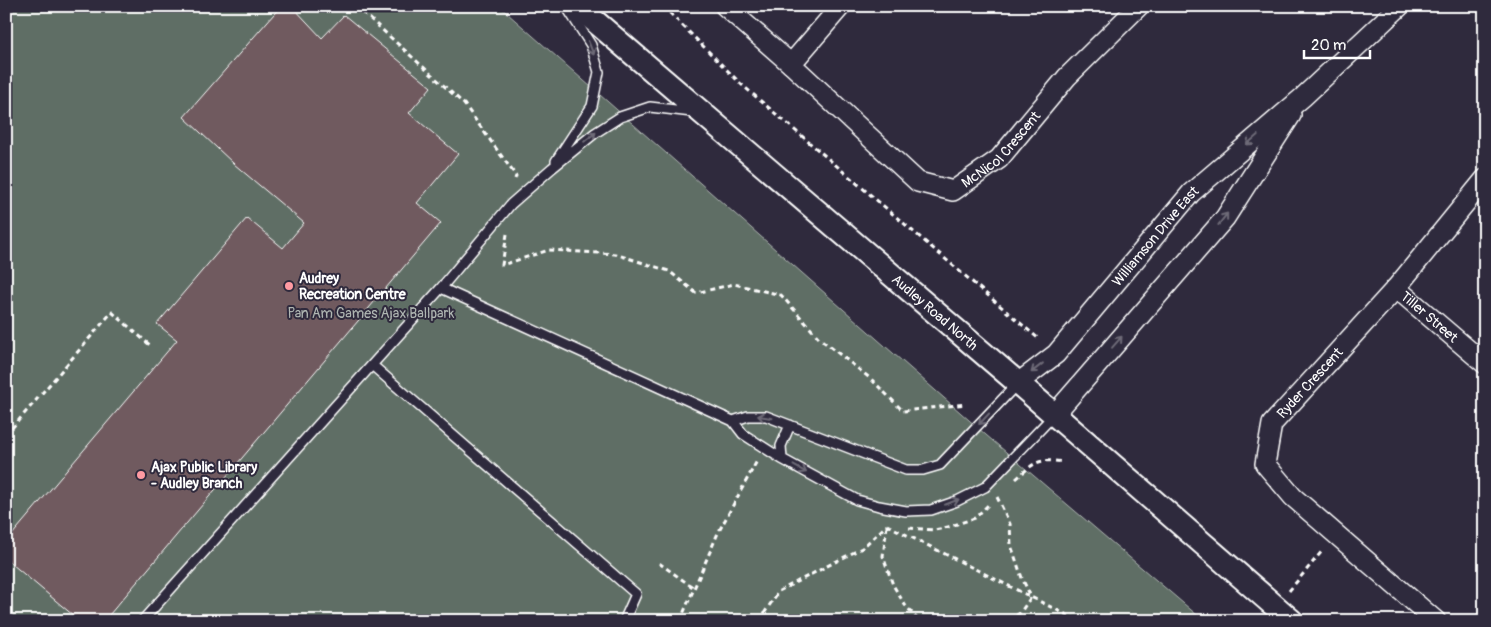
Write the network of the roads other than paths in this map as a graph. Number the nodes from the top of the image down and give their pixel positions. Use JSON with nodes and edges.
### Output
{"nodes":[{"id":1,"x":567,"y":6,"type":"edge"},
{"id":2,"x":577,"y":6,"type":"edge"},
{"id":3,"x":725,"y":6,"type":"edge"},
{"id":4,"x":841,"y":6,"type":"edge"},
{"id":5,"x":1139,"y":6,"type":"edge"},
{"id":6,"x":1400,"y":6,"type":"edge"},
{"id":7,"x":791,"y":64,"type":"junction"},
{"id":8,"x":1303,"y":97,"type":"junction"},
{"id":9,"x":701,"y":113,"type":"junction"},
{"id":10,"x":552,"y":168,"type":"junction"},
{"id":11,"x":1485,"y":179,"type":"edge"},
{"id":12,"x":442,"y":288,"type":"junction"},
{"id":13,"x":1396,"y":288,"type":"junction"},
{"id":14,"x":1485,"y":364,"type":"edge"},
{"id":15,"x":372,"y":365,"type":"junction"},
{"id":16,"x":1018,"y":383,"type":"junction"},
{"id":17,"x":1054,"y":415,"type":"junction"},
{"id":18,"x":733,"y":420,"type":"junction"},
{"id":19,"x":790,"y":424,"type":"junction"},
{"id":20,"x":782,"y":459,"type":"junction"},
{"id":21,"x":1284,"y":614,"type":"edge"},
{"id":22,"x":142,"y":621,"type":"edge"},
{"id":23,"x":624,"y":621,"type":"edge"},
{"id":24,"x":1436,"y":621,"type":"edge"}],
"edges":[{"from":1,"to":10,"type":"lane","one_way":true},
{"from":2,"to":9,"type":"street","name":"Audley Road North"},
{"from":3,"to":7,"type":"street","name":"McNicol Crescent"},
{"from":4,"to":7,"type":"street"},
{"from":5,"to":7,"type":"street","name":"McNicol Crescent"},
{"from":6,"to":8,"type":"street","name":"Williamson Drive East"},
{"from":8,"to":16,"type":"street","name":"Williamson Drive East","one_way":true},
{"from":17,"to":8,"type":"street","name":"Williamson Drive East","one_way":true},
{"from":10,"to":9,"type":"lane","one_way":true},
{"from":9,"to":16,"type":"street","name":"Audley Road North"},
{"from":10,"to":12,"type":"lane"},
{"from":11,"to":13,"type":"street","name":"Ryder Crescent"},
{"from":12,"to":15,"type":"lane"},
{"from":12,"to":18,"type":"lane"},
{"from":13,"to":14,"type":"street","name":"Tiller Street"},
{"from":13,"to":24,"type":"street","name":"Ryder Crescent"},
{"from":15,"to":22,"type":"lane"},
{"from":15,"to":23,"type":"lane"},
{"from":16,"to":17,"type":"street","name":"Audley Road North"},
{"from":16,"to":19,"type":"lane","one_way":true},
{"from":20,"to":17,"type":"lane","one_way":true},
{"from":17,"to":21,"type":"street","name":"Audley Road North"},
{"from":19,"to":18,"type":"lane","one_way":true},
{"from":18,"to":20,"type":"lane"},
{"from":19,"to":20,"type":"lane"}]}
